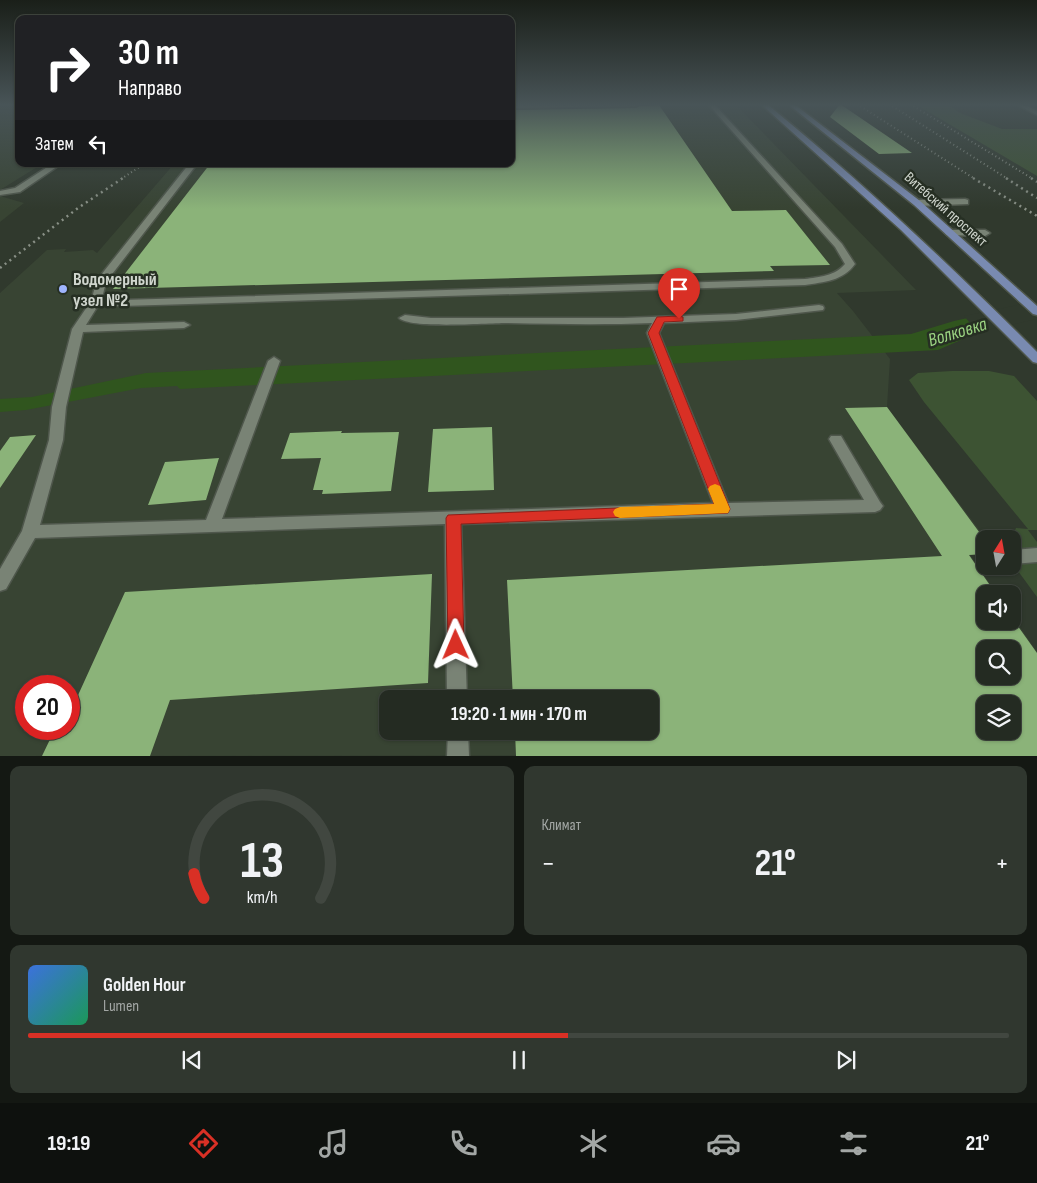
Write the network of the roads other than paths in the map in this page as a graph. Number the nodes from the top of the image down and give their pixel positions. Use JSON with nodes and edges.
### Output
{"nodes":[{"id":1,"x":743,"y":139,"type":"edge"},
{"id":2,"x":804,"y":139,"type":"edge"},
{"id":3,"x":835,"y":139,"type":"edge"},
{"id":4,"x":52,"y":167,"type":"edge"},
{"id":5,"x":191,"y":167,"type":"edge"},
{"id":6,"x":0,"y":193,"type":"edge"},
{"id":7,"x":965,"y":202,"type":"dead end"},
{"id":8,"x":917,"y":204,"type":"junction"},
{"id":9,"x":950,"y":232,"type":"junction"},
{"id":10,"x":985,"y":233,"type":"dead end"},
{"id":11,"x":96,"y":301,"type":"junction"},
{"id":12,"x":819,"y":308,"type":"dead end"},
{"id":13,"x":1037,"y":312,"type":"edge"},
{"id":14,"x":406,"y":318,"type":"dead end"},
{"id":15,"x":660,"y":319,"type":"junction"},
{"id":16,"x":184,"y":325,"type":"dead end"},
{"id":17,"x":78,"y":329,"type":"junction"},
{"id":18,"x":1037,"y":359,"type":"edge"},
{"id":19,"x":274,"y":361,"type":"dead end"},
{"id":20,"x":836,"y":439,"type":"dead end"},
{"id":21,"x":723,"y":509,"type":"junction"},
{"id":22,"x":454,"y":518,"type":"junction"},
{"id":23,"x":212,"y":526,"type":"junction"},
{"id":24,"x":30,"y":532,"type":"junction"},
{"id":25,"x":1037,"y":555,"type":"edge"},
{"id":26,"x":1021,"y":556,"type":"edge"},
{"id":27,"x":0,"y":584,"type":"edge"},
{"id":28,"x":457,"y":690,"type":"edge"},
{"id":29,"x":458,"y":740,"type":"edge"},
{"id":30,"x":458,"y":756,"type":"edge"}],
"edges":[{"from":1,"to":11,"type":"lane"},
{"from":2,"to":18,"type":"main road"},
{"from":3,"to":8,"type":"main road","name":"Витебский проспект"},
{"from":4,"to":6,"type":"lane"},
{"from":5,"to":11,"type":"lane"},
{"from":7,"to":8,"type":"lane"},
{"from":8,"to":9,"type":"main road","name":"Витебский проспект"},
{"from":9,"to":10,"type":"lane"},
{"from":9,"to":13,"type":"main road","name":"Витебский проспект"},
{"from":11,"to":17,"type":"lane"},
{"from":12,"to":15,"type":"lane"},
{"from":14,"to":15,"type":"lane"},
{"from":15,"to":21,"type":"lane"},
{"from":16,"to":17,"type":"lane"},
{"from":17,"to":24,"type":"lane"},
{"from":19,"to":23,"type":"lane"},
{"from":20,"to":21,"type":"lane"},
{"from":21,"to":22,"type":"lane"},
{"from":22,"to":23,"type":"lane"},
{"from":22,"to":28,"type":"lane"},
{"from":23,"to":24,"type":"lane"},
{"from":24,"to":27,"type":"lane"},
{"from":25,"to":26,"type":"lane"},
{"from":29,"to":30,"type":"lane"}]}
